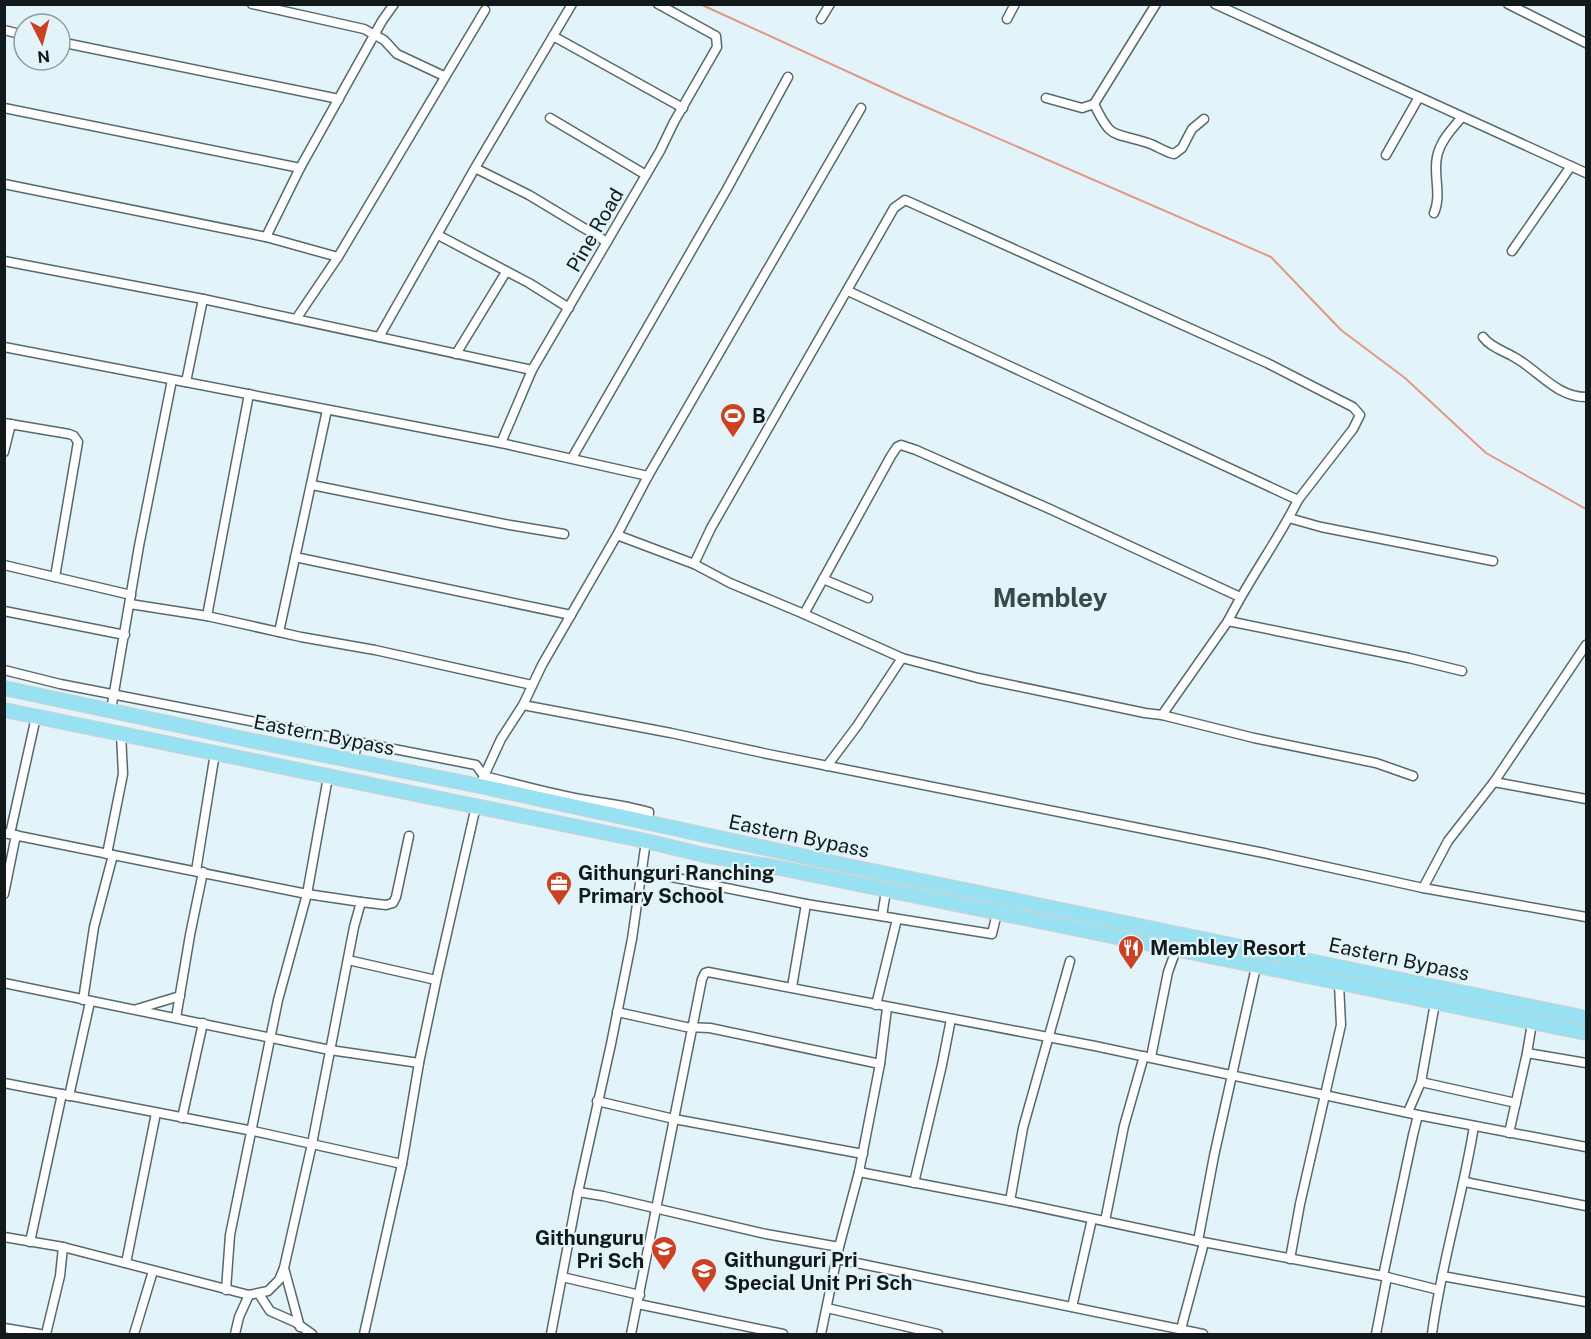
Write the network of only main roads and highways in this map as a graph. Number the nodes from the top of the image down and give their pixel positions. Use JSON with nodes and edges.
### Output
{"nodes":[{"id":1,"x":4,"y":688,"type":"edge"},
{"id":2,"x":4,"y":710,"type":"edge"},
{"id":3,"x":538,"y":799,"type":"junction"},
{"id":4,"x":533,"y":818,"type":"junction"},
{"id":5,"x":1587,"y":1018,"type":"edge"},
{"id":6,"x":1587,"y":1033,"type":"edge"}],
"edges":[{"from":1,"to":3,"type":"main road","name":"Eastern Bypass"},
{"from":2,"to":4,"type":"main road","name":"Eastern Bypass"},
{"from":3,"to":4,"type":"main road"},
{"from":3,"to":5,"type":"main road","name":"Eastern Bypass"},
{"from":4,"to":6,"type":"main road","name":"Eastern Bypass"}]}
